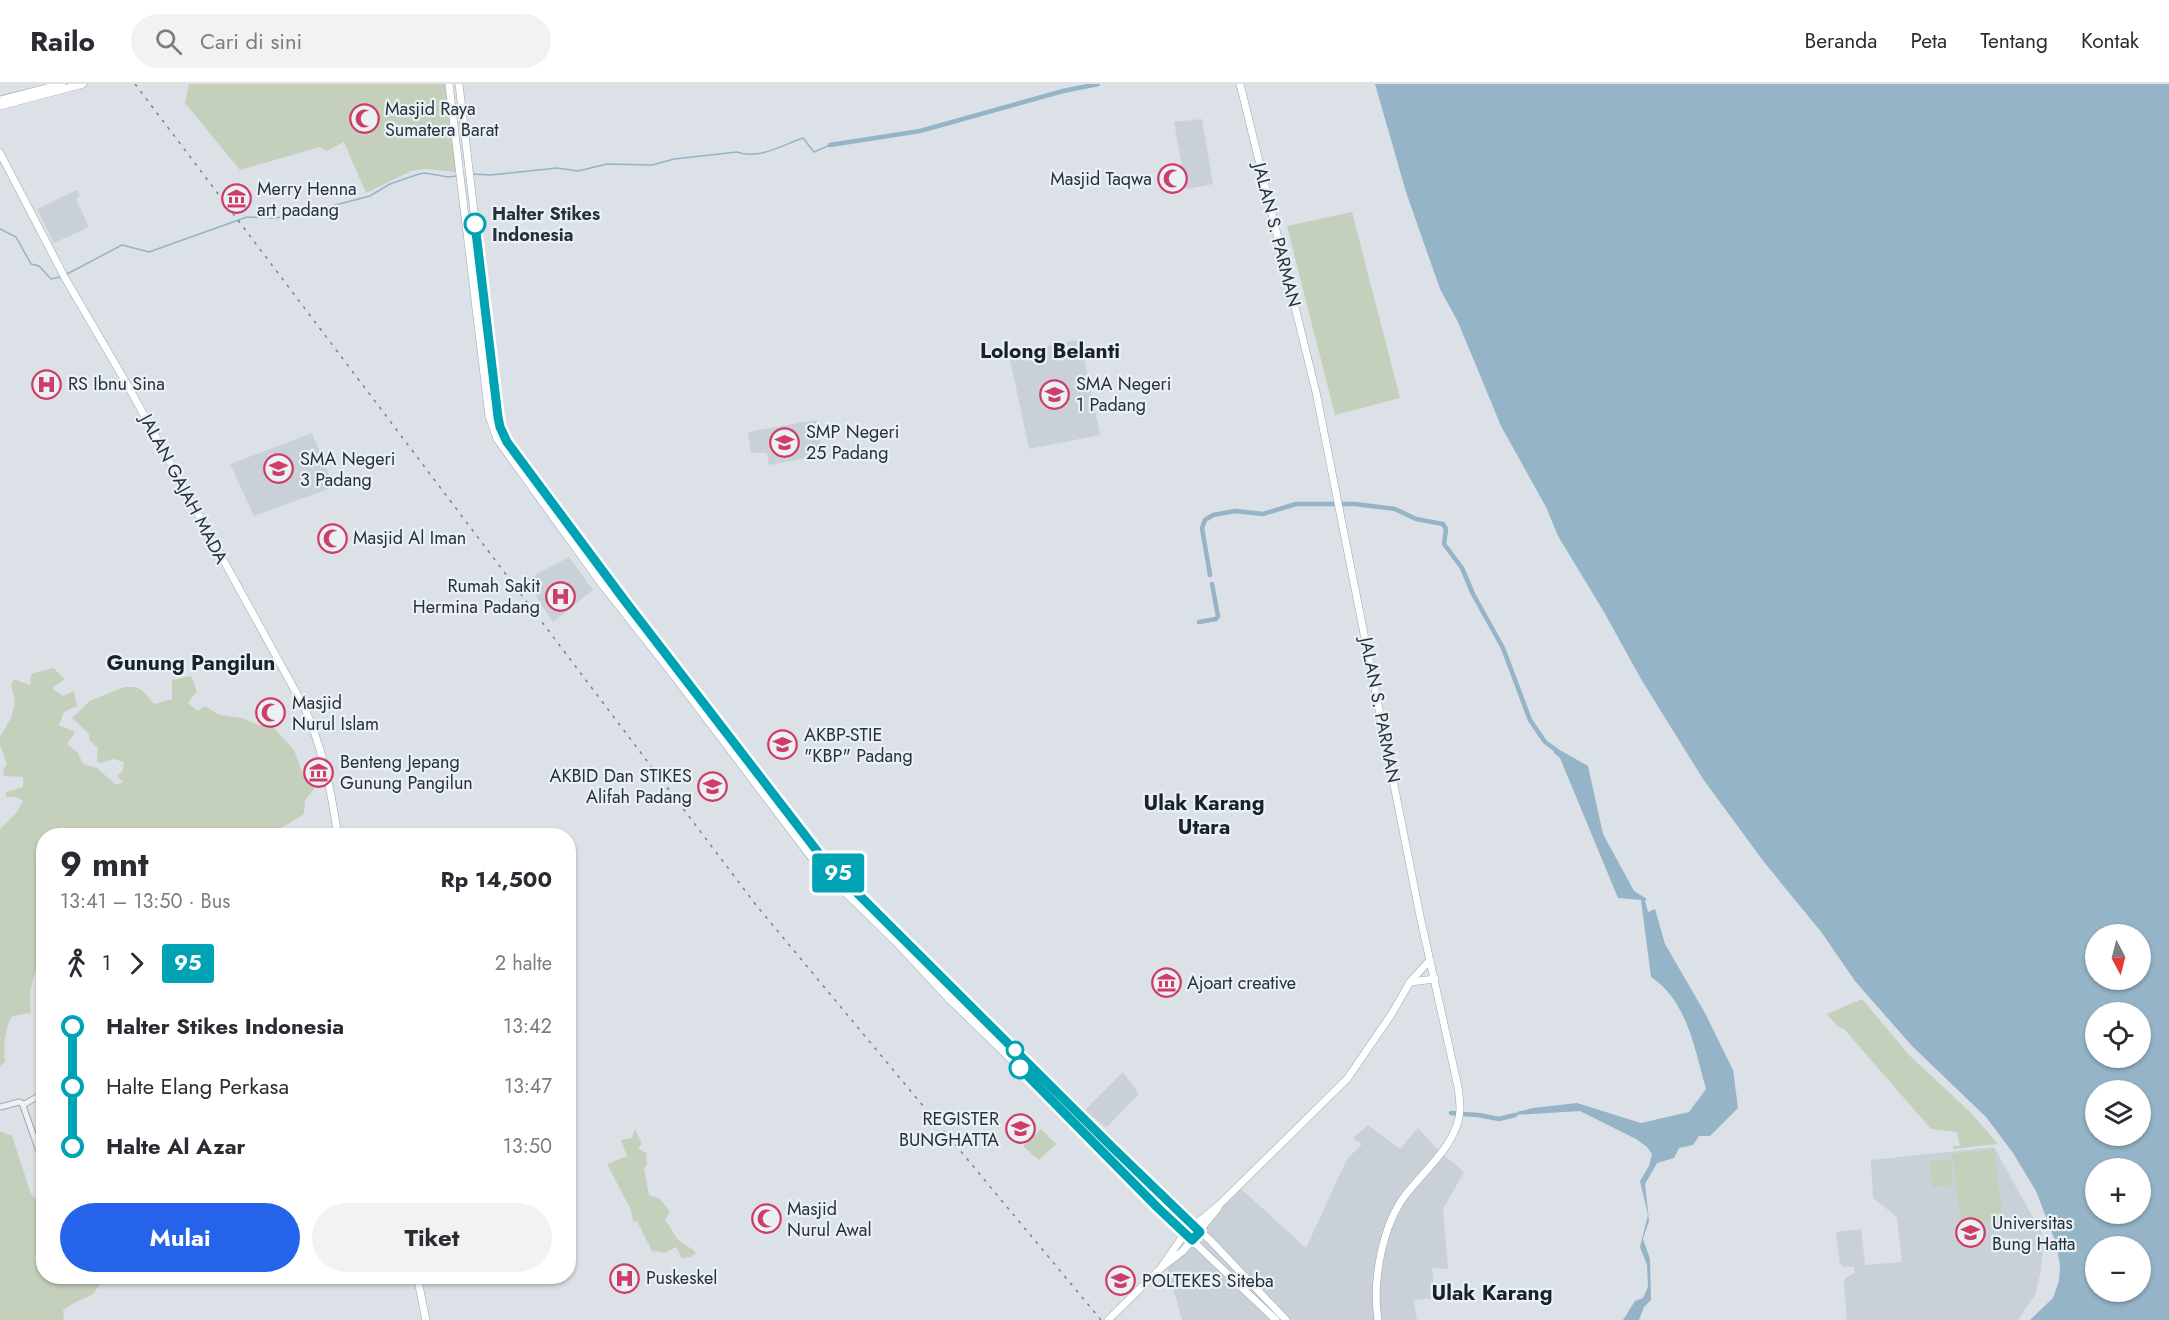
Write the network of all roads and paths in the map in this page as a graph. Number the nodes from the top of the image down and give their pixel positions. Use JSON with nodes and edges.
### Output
{"nodes":[{"id":1,"x":62,"y":84,"type":"edge"},
{"id":2,"x":83,"y":84,"type":"edge"},
{"id":3,"x":449,"y":84,"type":"edge"},
{"id":4,"x":459,"y":84,"type":"edge"},
{"id":5,"x":1240,"y":84,"type":"edge"},
{"id":6,"x":30,"y":94,"type":"junction"},
{"id":7,"x":0,"y":100,"type":"edge"},
{"id":8,"x":0,"y":106,"type":"edge"},
{"id":9,"x":0,"y":153,"type":"edge"},
{"id":10,"x":480,"y":303,"type":"junction"},
{"id":11,"x":681,"y":679,"type":"junction"},
{"id":12,"x":337,"y":828,"type":"edge"},
{"id":13,"x":1430,"y":960,"type":"junction"},
{"id":14,"x":1435,"y":979,"type":"junction"},
{"id":15,"x":1410,"y":982,"type":"junction"},
{"id":16,"x":964,"y":999,"type":"junction"},
{"id":17,"x":957,"y":1006,"type":"junction"},
{"id":18,"x":36,"y":1098,"type":"edge"},
{"id":19,"x":23,"y":1105,"type":"junction"},
{"id":20,"x":0,"y":1107,"type":"edge"},
{"id":21,"x":36,"y":1142,"type":"edge"},
{"id":22,"x":1219,"y":1205,"type":"junction"},
{"id":23,"x":1193,"y":1225,"type":"junction"},
{"id":24,"x":1200,"y":1232,"type":"junction"},
{"id":25,"x":1185,"y":1233,"type":"junction"},
{"id":26,"x":1192,"y":1240,"type":"junction"},
{"id":27,"x":1161,"y":1268,"type":"junction"},
{"id":28,"x":419,"y":1284,"type":"edge"},
{"id":29,"x":426,"y":1320,"type":"edge"},
{"id":30,"x":1108,"y":1320,"type":"edge"},
{"id":31,"x":1276,"y":1320,"type":"edge"},
{"id":32,"x":1286,"y":1320,"type":"edge"},
{"id":33,"x":1378,"y":1320,"type":"edge"}],
"edges":[{"from":1,"to":6,"type":"main road"},
{"from":2,"to":6,"type":"main road"},
{"from":3,"to":10,"type":"main road"},
{"from":4,"to":10,"type":"main road"},
{"from":5,"to":13,"type":"main road","name":"JALAN S. PARMAN"},
{"from":6,"to":7,"type":"main road"},
{"from":6,"to":8,"type":"main road"},
{"from":9,"to":12,"type":"main road","name":"JALAN GAJAH MADA"},
{"from":10,"to":11,"type":"main road"},
{"from":11,"to":16,"type":"main road"},
{"from":11,"to":17,"type":"main road"},
{"from":13,"to":14,"type":"main road","name":"JALAN S. PARMAN"},
{"from":13,"to":15,"type":"main road"},
{"from":14,"to":15,"type":"main road"},
{"from":14,"to":33,"type":"main road","name":"JALAN S. PARMAN"},
{"from":15,"to":22,"type":"main road"},
{"from":16,"to":17,"type":"main road"},
{"from":16,"to":23,"type":"main road"},
{"from":17,"to":25,"type":"main road"},
{"from":18,"to":19,"type":"street"},
{"from":19,"to":20,"type":"street"},
{"from":19,"to":21,"type":"street"},
{"from":22,"to":23,"type":"main road"},
{"from":22,"to":24,"type":"main road"},
{"from":23,"to":24,"type":"main road"},
{"from":23,"to":25,"type":"main road"},
{"from":24,"to":26,"type":"main road"},
{"from":24,"to":32,"type":"main road"},
{"from":25,"to":26,"type":"main road"},
{"from":25,"to":27,"type":"main road"},
{"from":26,"to":27,"type":"main road"},
{"from":26,"to":31,"type":"main road"},
{"from":27,"to":30,"type":"main road"},
{"from":28,"to":29,"type":"main road"}]}
